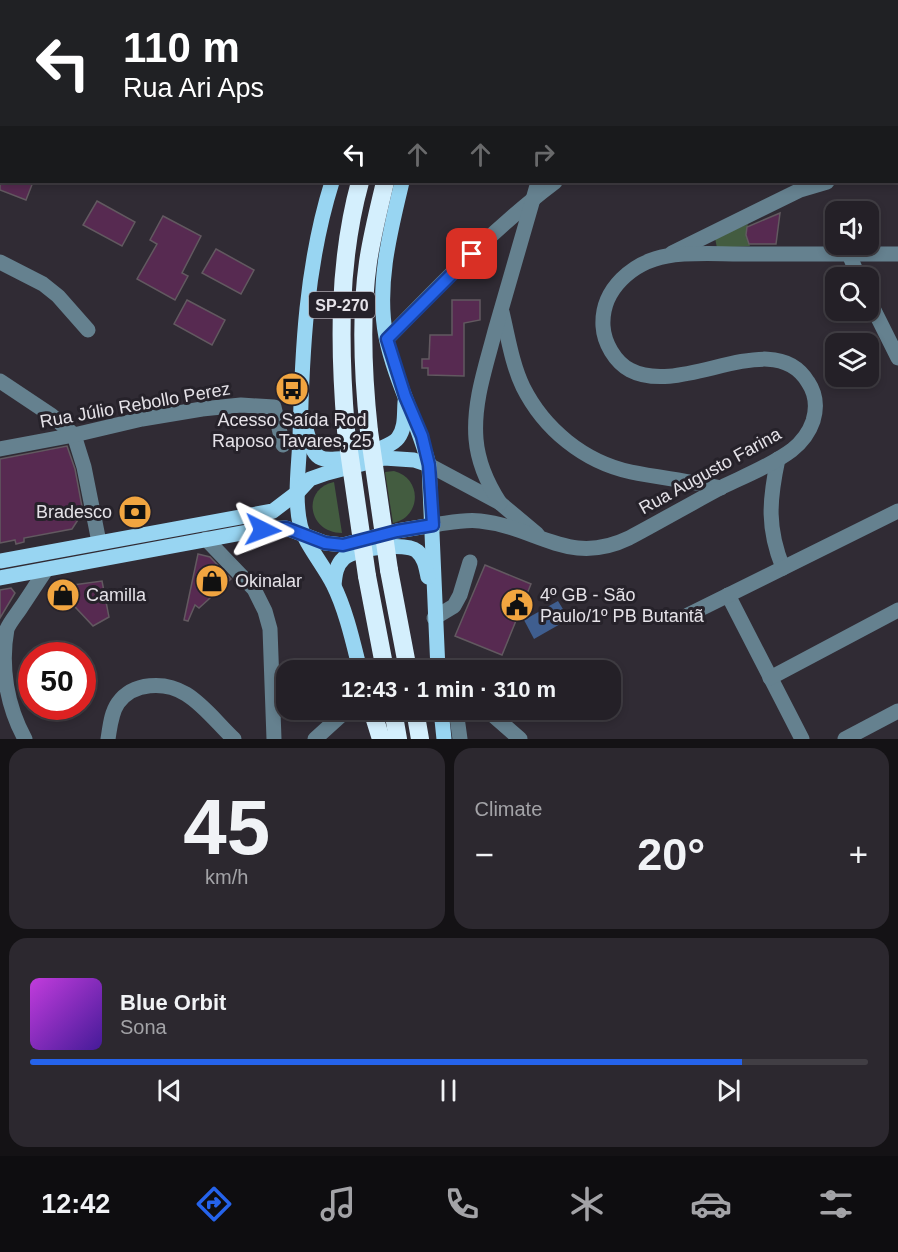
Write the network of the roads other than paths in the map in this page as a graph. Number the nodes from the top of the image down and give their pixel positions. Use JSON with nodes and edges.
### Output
{"nodes":[{"id":1,"x":333,"y":183,"type":"edge"},
{"id":2,"x":360,"y":183,"type":"edge"},
{"id":3,"x":385,"y":183,"type":"edge"},
{"id":4,"x":402,"y":183,"type":"edge"},
{"id":5,"x":538,"y":183,"type":"edge"},
{"id":6,"x":554,"y":183,"type":"edge"},
{"id":7,"x":824,"y":183,"type":"edge"},
{"id":8,"x":533,"y":198,"type":"junction"},
{"id":9,"x":825,"y":254,"type":"edge"},
{"id":10,"x":879,"y":254,"type":"edge"},
{"id":11,"x":898,"y":254,"type":"edge"},
{"id":12,"x":667,"y":256,"type":"junction"},
{"id":13,"x":0,"y":262,"type":"edge"},
{"id":14,"x":502,"y":309,"type":"junction"},
{"id":15,"x":879,"y":320,"type":"edge"},
{"id":16,"x":88,"y":330,"type":"dead end"},
{"id":17,"x":387,"y":339,"type":"junction"},
{"id":18,"x":898,"y":358,"type":"edge"},
{"id":19,"x":0,"y":381,"type":"edge"},
{"id":20,"x":405,"y":396,"type":"junction"},
{"id":21,"x":300,"y":413,"type":"junction"},
{"id":22,"x":75,"y":435,"type":"junction"},
{"id":23,"x":283,"y":445,"type":"dead end"},
{"id":24,"x":0,"y":449,"type":"edge"},
{"id":25,"x":778,"y":459,"type":"junction"},
{"id":26,"x":429,"y":465,"type":"junction"},
{"id":27,"x":721,"y":488,"type":"junction"},
{"id":28,"x":298,"y":492,"type":"junction"},
{"id":29,"x":500,"y":503,"type":"junction"},
{"id":30,"x":898,"y":511,"type":"edge"},
{"id":31,"x":433,"y":525,"type":"junction"},
{"id":32,"x":304,"y":535,"type":"junction"},
{"id":33,"x":539,"y":536,"type":"junction"},
{"id":34,"x":206,"y":539,"type":"junction"},
{"id":35,"x":99,"y":542,"type":"junction"},
{"id":36,"x":0,"y":561,"type":"edge"},
{"id":37,"x":470,"y":562,"type":"dead end"},
{"id":38,"x":783,"y":568,"type":"junction"},
{"id":39,"x":46,"y":570,"type":"junction"},
{"id":40,"x":0,"y":578,"type":"edge"},
{"id":41,"x":333,"y":585,"type":"junction"},
{"id":42,"x":728,"y":595,"type":"junction"},
{"id":43,"x":898,"y":610,"type":"edge"},
{"id":44,"x":434,"y":615,"type":"junction"},
{"id":45,"x":688,"y":615,"type":"dead end"},
{"id":46,"x":357,"y":660,"type":"edge"},
{"id":47,"x":383,"y":660,"type":"edge"},
{"id":48,"x":406,"y":660,"type":"edge"},
{"id":49,"x":437,"y":660,"type":"edge"},
{"id":50,"x":770,"y":678,"type":"junction"},
{"id":51,"x":1,"y":691,"type":"edge"},
{"id":52,"x":898,"y":711,"type":"edge"},
{"id":53,"x":336,"y":720,"type":"edge"},
{"id":54,"x":371,"y":720,"type":"edge"},
{"id":55,"x":374,"y":720,"type":"edge"},
{"id":56,"x":395,"y":720,"type":"edge"},
{"id":57,"x":417,"y":720,"type":"edge"},
{"id":58,"x":442,"y":720,"type":"edge"},
{"id":59,"x":457,"y":720,"type":"edge"},
{"id":60,"x":498,"y":720,"type":"edge"},
{"id":61,"x":25,"y":739,"type":"edge"},
{"id":62,"x":108,"y":739,"type":"edge"},
{"id":63,"x":234,"y":739,"type":"edge"},
{"id":64,"x":274,"y":739,"type":"edge"},
{"id":65,"x":315,"y":739,"type":"edge"},
{"id":66,"x":373,"y":739,"type":"edge"},
{"id":67,"x":381,"y":739,"type":"edge"},
{"id":68,"x":398,"y":739,"type":"edge"},
{"id":69,"x":420,"y":739,"type":"edge"},
{"id":70,"x":444,"y":739,"type":"edge"},
{"id":71,"x":460,"y":739,"type":"edge"},
{"id":72,"x":520,"y":739,"type":"edge"},
{"id":73,"x":802,"y":739,"type":"edge"},
{"id":74,"x":845,"y":739,"type":"edge"}],
"edges":[{"from":1,"to":21,"type":"main road"},
{"from":2,"to":47,"type":"highway","number":"SP-270","bridge":true},
{"from":3,"to":48,"type":"highway","number":"SP-270","bridge":true},
{"from":4,"to":17,"type":"main road"},
{"from":5,"to":8,"type":"street","name":"Rua Augusto Farina"},
{"from":6,"to":8,"type":"street"},
{"from":7,"to":12,"type":"street"},
{"from":8,"to":14,"type":"street","name":"Rua Augusto Farina"},
{"from":8,"to":17,"type":"street"},
{"from":9,"to":12,"type":"street","name":"Rua Augusto Farina"},
{"from":10,"to":11,"type":"street","name":"Rua Augusto Farina"},
{"from":12,"to":25,"type":"street","name":"Rua Augusto Farina"},
{"from":13,"to":16,"type":"street"},
{"from":14,"to":27,"type":"street"},
{"from":14,"to":29,"type":"street","name":"Rua Augusto Farina"},
{"from":15,"to":18,"type":"street"},
{"from":17,"to":20,"type":"main road"},
{"from":19,"to":22,"type":"street"},
{"from":20,"to":21,"type":"main road"},
{"from":20,"to":26,"type":"main road"},
{"from":21,"to":28,"type":"main road"},
{"from":22,"to":23,"type":"street","name":"Rua Júlio Rebollo Perez"},
{"from":22,"to":24,"type":"street","name":"Rua Júlio Rebollo Perez"},
{"from":22,"to":35,"type":"street"},
{"from":25,"to":27,"type":"street","name":"Rua Augusto Farina"},
{"from":25,"to":38,"type":"street"},
{"from":26,"to":28,"type":"main road"},
{"from":26,"to":29,"type":"street","name":"Rua Augusto Farina"},
{"from":26,"to":31,"type":"main road"},
{"from":27,"to":33,"type":"street","name":"Rua Augusto Farina"},
{"from":28,"to":32,"type":"main road"},
{"from":28,"to":35,"type":"main road"},
{"from":29,"to":33,"type":"street","name":"Rua Augusto Farina"},
{"from":30,"to":38,"type":"street"},
{"from":31,"to":32,"type":"main road"},
{"from":31,"to":33,"type":"street","name":"Rua Augusto Farina"},
{"from":31,"to":44,"type":"main road"},
{"from":32,"to":34,"type":"main road"},
{"from":32,"to":41,"type":"main road"},
{"from":34,"to":39,"type":"main road"},
{"from":34,"to":64,"type":"street"},
{"from":35,"to":36,"type":"main road"},
{"from":37,"to":44,"type":"street"},
{"from":38,"to":42,"type":"street"},
{"from":39,"to":40,"type":"main road"},
{"from":39,"to":51,"type":"street"},
{"from":41,"to":44,"type":"main road"},
{"from":41,"to":46,"type":"main road"},
{"from":42,"to":45,"type":"street"},
{"from":42,"to":50,"type":"street"},
{"from":43,"to":50,"type":"street"},
{"from":44,"to":49,"type":"main road"},
{"from":50,"to":73,"type":"street"},
{"from":51,"to":61,"type":"street"},
{"from":52,"to":74,"type":"street"},
{"from":53,"to":65,"type":"street"},
{"from":54,"to":66,"type":"main road"},
{"from":55,"to":67,"type":"highway"},
{"from":56,"to":68,"type":"highway"},
{"from":57,"to":69,"type":"highway"},
{"from":58,"to":70,"type":"main road"},
{"from":59,"to":71,"type":"street"},
{"from":60,"to":72,"type":"street"},
{"from":62,"to":63,"type":"street"}]}
